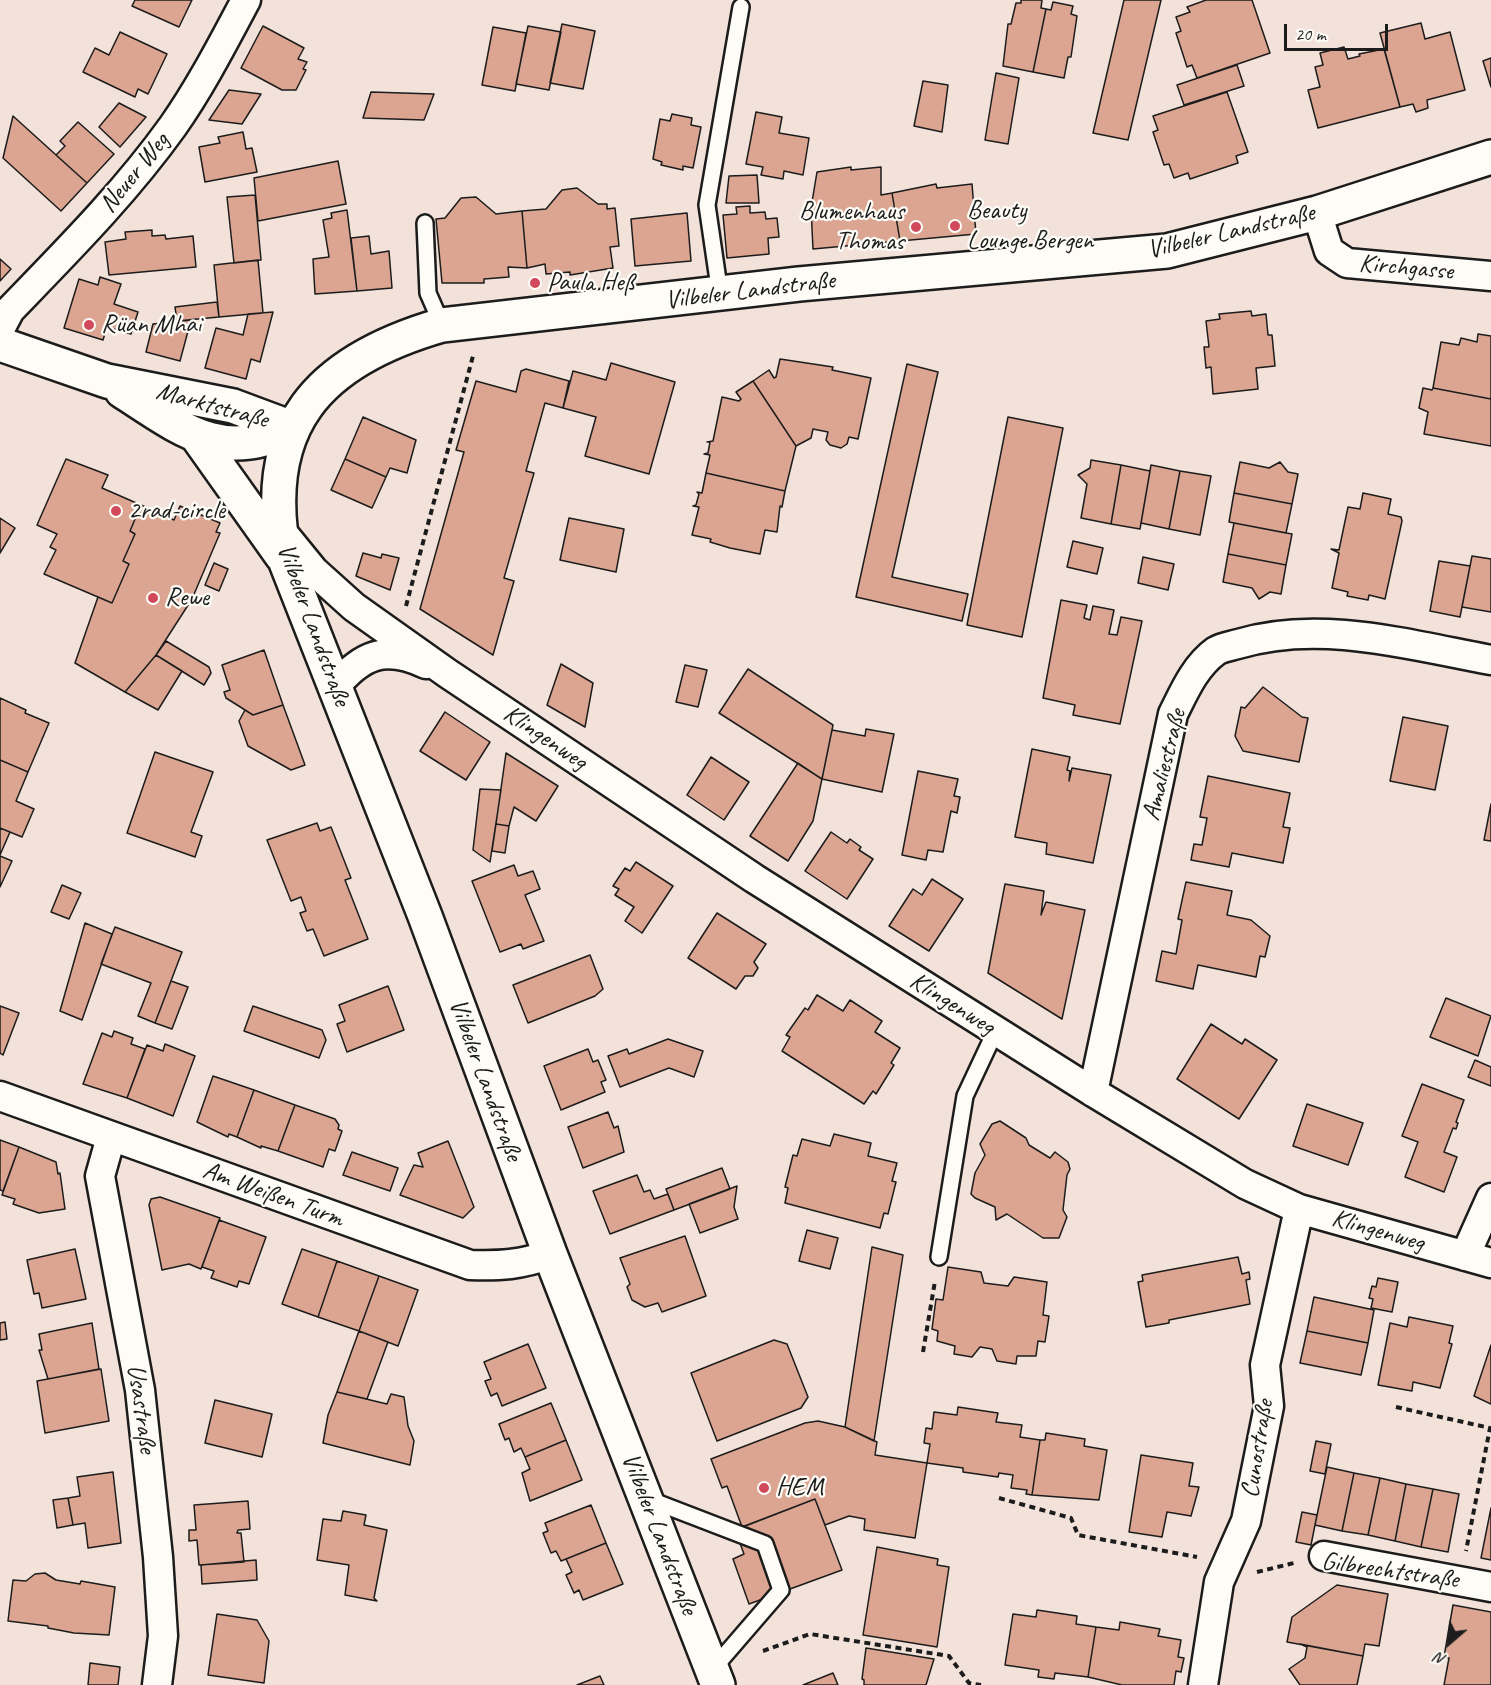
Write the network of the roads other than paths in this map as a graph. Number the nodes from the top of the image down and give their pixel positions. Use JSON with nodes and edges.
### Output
{"nodes":[{"id":1,"x":246,"y":0,"type":"edge"},
{"id":2,"x":741,"y":7,"type":"dead end"},
{"id":3,"x":1491,"y":157,"type":"edge"},
{"id":4,"x":1317,"y":213,"type":"junction"},
{"id":5,"x":425,"y":223,"type":"dead end"},
{"id":6,"x":1491,"y":276,"type":"edge"},
{"id":7,"x":720,"y":294,"type":"junction"},
{"id":8,"x":442,"y":326,"type":"junction"},
{"id":9,"x":0,"y":328,"type":"edge"},
{"id":10,"x":0,"y":344,"type":"edge"},
{"id":11,"x":107,"y":381,"type":"junction"},
{"id":12,"x":292,"y":428,"type":"junction"},
{"id":13,"x":196,"y":435,"type":"junction"},
{"id":14,"x":279,"y":528,"type":"junction"},
{"id":15,"x":285,"y":560,"type":"junction"},
{"id":16,"x":1491,"y":660,"type":"edge"},
{"id":17,"x":447,"y":673,"type":"junction"},
{"id":18,"x":334,"y":687,"type":"junction"},
{"id":19,"x":995,"y":1032,"type":"junction"},
{"id":20,"x":1093,"y":1092,"type":"junction"},
{"id":21,"x":0,"y":1096,"type":"edge"},
{"id":22,"x":111,"y":1137,"type":"junction"},
{"id":23,"x":1491,"y":1198,"type":"edge"},
{"id":24,"x":1299,"y":1209,"type":"junction"},
{"id":25,"x":550,"y":1254,"type":"junction"},
{"id":26,"x":1478,"y":1259,"type":"edge"},
{"id":27,"x":938,"y":1263,"type":"road end"},
{"id":28,"x":644,"y":1497,"type":"junction"},
{"id":29,"x":1324,"y":1556,"type":"road end"},
{"id":30,"x":1491,"y":1587,"type":"edge"},
{"id":31,"x":715,"y":1677,"type":"edge"},
{"id":32,"x":157,"y":1685,"type":"edge"},
{"id":33,"x":1203,"y":1685,"type":"edge"}],
"edges":[{"from":1,"to":9,"type":"street","name":"Neuer Weg"},
{"from":2,"to":7,"type":"lane"},
{"from":3,"to":4,"type":"main road","name":"Vilbeler Landstraße"},
{"from":4,"to":6,"type":"street","name":"Kirchgasse"},
{"from":4,"to":7,"type":"main road","name":"Vilbeler Landstraße"},
{"from":5,"to":8,"type":"lane"},
{"from":7,"to":8,"type":"main road","name":"Vilbeler Landstraße"},
{"from":8,"to":12,"type":"main road","name":"Vilbeler Landstraße"},
{"from":10,"to":11,"type":"main road","name":"Marktstraße"},
{"from":11,"to":12,"type":"main road","name":"Marktstraße"},
{"from":11,"to":13,"type":"main road","name":"Marktstraße"},
{"from":12,"to":13,"type":"main road","name":"Marktstraße"},
{"from":12,"to":14,"type":"main road","name":"Vilbeler Landstraße"},
{"from":13,"to":15,"type":"main road"},
{"from":14,"to":15,"type":"main road","name":"Vilbeler Landstraße"},
{"from":14,"to":17,"type":"street","name":"Klingenweg"},
{"from":15,"to":18,"type":"main road","name":"Vilbeler Landstraße"},
{"from":16,"to":20,"type":"street","name":"Amaliestraße"},
{"from":17,"to":18,"type":"street","name":"Klingenweg"},
{"from":17,"to":19,"type":"street","name":"Klingenweg"},
{"from":18,"to":25,"type":"main road","name":"Vilbeler Landstraße"},
{"from":19,"to":20,"type":"street","name":"Klingenweg"},
{"from":19,"to":27,"type":"lane"},
{"from":20,"to":24,"type":"street","name":"Klingenweg"},
{"from":21,"to":22,"type":"street","name":"Am Weißen Turm"},
{"from":22,"to":25,"type":"street","name":"Am Weißen Turm"},
{"from":22,"to":32,"type":"street","name":"Usastraße"},
{"from":23,"to":26,"type":"street"},
{"from":24,"to":26,"type":"street","name":"Klingenweg"},
{"from":24,"to":33,"type":"street","name":"Cunostraße"},
{"from":25,"to":28,"type":"main road","name":"Vilbeler Landstraße"},
{"from":28,"to":31,"type":"main road","name":"Vilbeler Landstraße"},
{"from":28,"to":31,"type":"lane"},
{"from":29,"to":30,"type":"street","name":"Gilbrechtstraße"}]}
